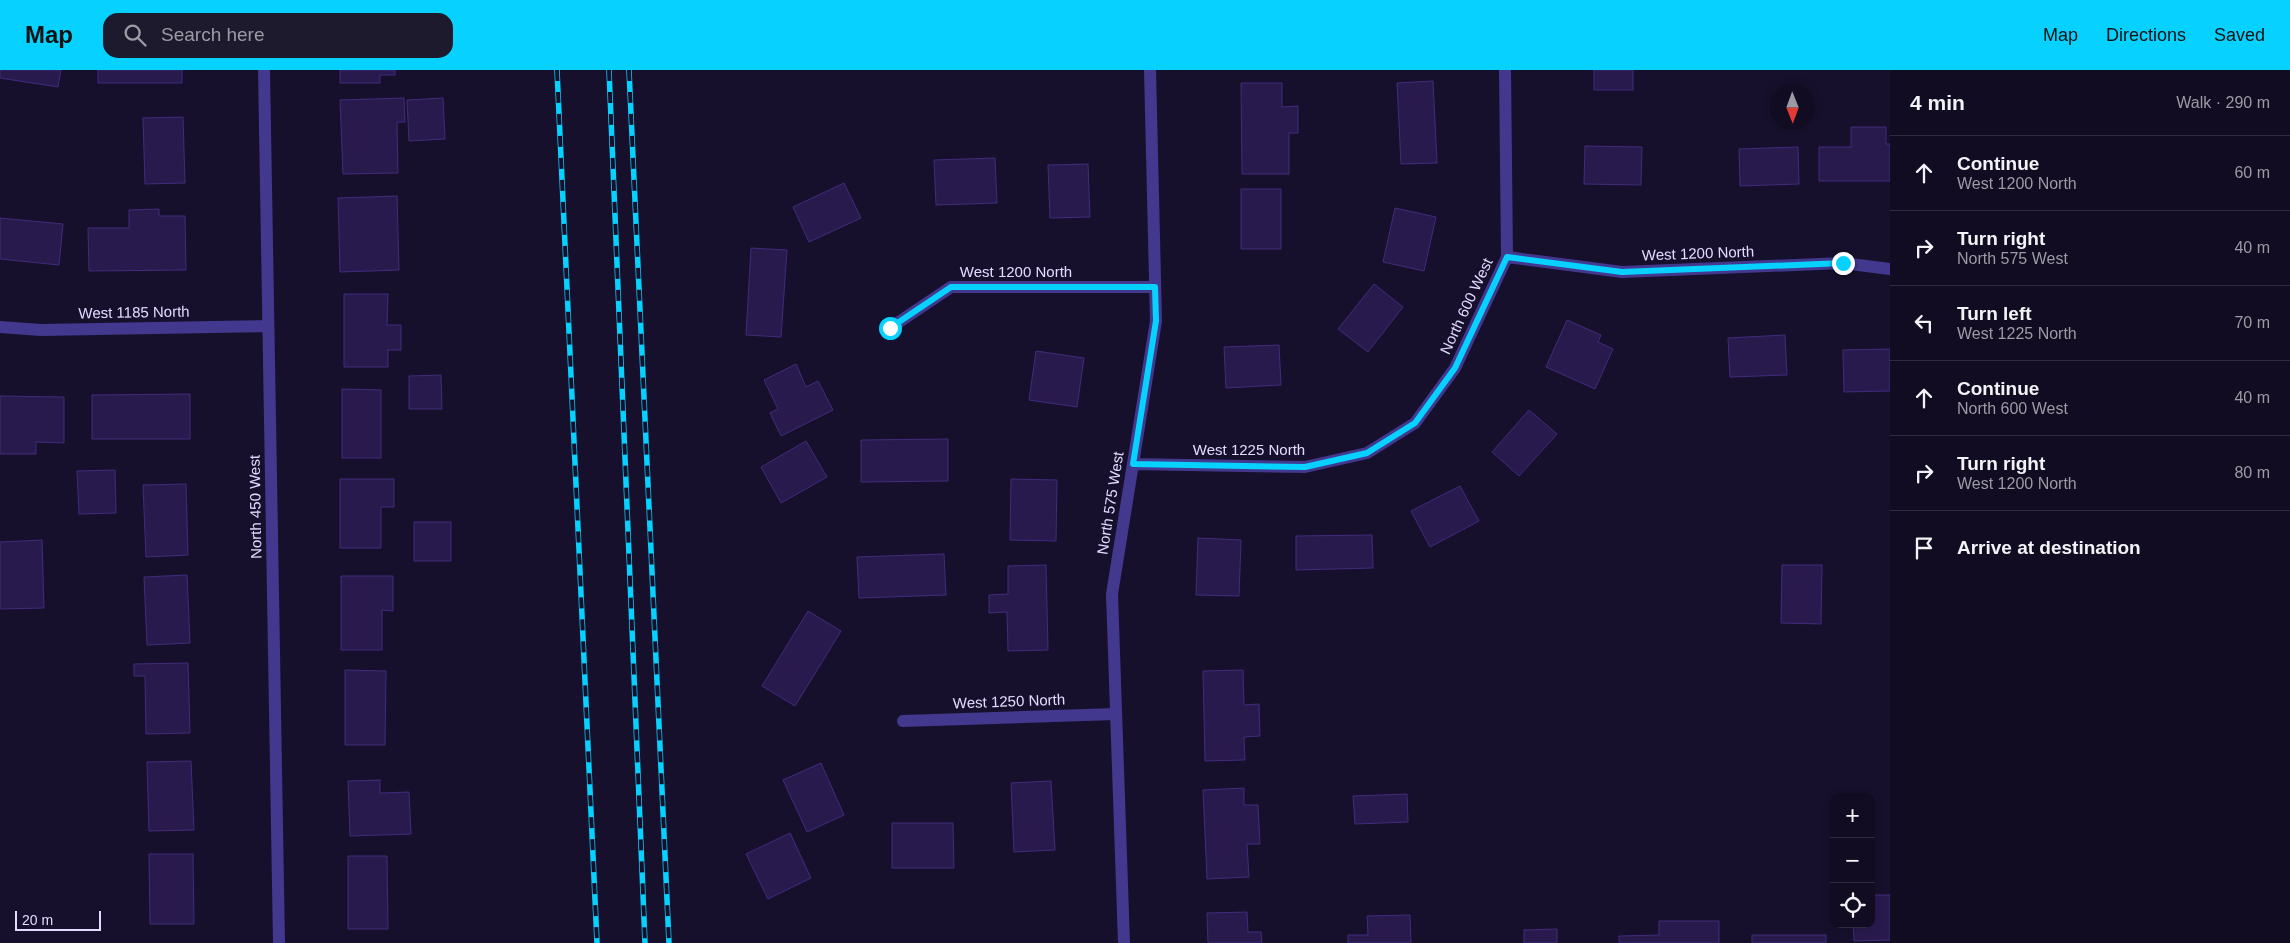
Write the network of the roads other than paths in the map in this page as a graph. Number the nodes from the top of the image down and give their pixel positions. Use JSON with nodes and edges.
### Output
{"nodes":[{"id":1,"x":264,"y":70,"type":"edge"},
{"id":2,"x":1150,"y":70,"type":"edge"},
{"id":3,"x":1505,"y":70,"type":"edge"},
{"id":4,"x":1507,"y":257,"type":"junction"},
{"id":5,"x":1890,"y":269,"type":"edge"},
{"id":6,"x":1155,"y":287,"type":"junction"},
{"id":7,"x":268,"y":326,"type":"junction"},
{"id":8,"x":0,"y":327,"type":"edge"},
{"id":9,"x":890,"y":328,"type":"dead end"},
{"id":10,"x":1415,"y":423,"type":"joint"},
{"id":11,"x":1133,"y":464,"type":"junction"},
{"id":12,"x":1116,"y":714,"type":"junction"},
{"id":13,"x":902,"y":721,"type":"dead end"},
{"id":14,"x":279,"y":943,"type":"edge"},
{"id":15,"x":1124,"y":943,"type":"edge"}],
"edges":[{"from":1,"to":7,"type":"street","name":"North 450 West"},
{"from":2,"to":6,"type":"street","name":"North 575 West"},
{"from":3,"to":4,"type":"street","name":"North 600 West"},
{"from":4,"to":5,"type":"street","name":"West 1200 North"},
{"from":4,"to":10,"type":"street","name":"North 600 West"},
{"from":6,"to":9,"type":"street","name":"West 1200 North"},
{"from":6,"to":11,"type":"street","name":"North 575 West"},
{"from":7,"to":8,"type":"street","name":"West 1185 North"},
{"from":7,"to":14,"type":"street","name":"North 450 West"},
{"from":10,"to":11,"type":"street","name":"West 1225 North"},
{"from":11,"to":12,"type":"street","name":"North 575 West"},
{"from":12,"to":13,"type":"street","name":"West 1250 North"},
{"from":12,"to":15,"type":"street","name":"North 575 West"}]}
